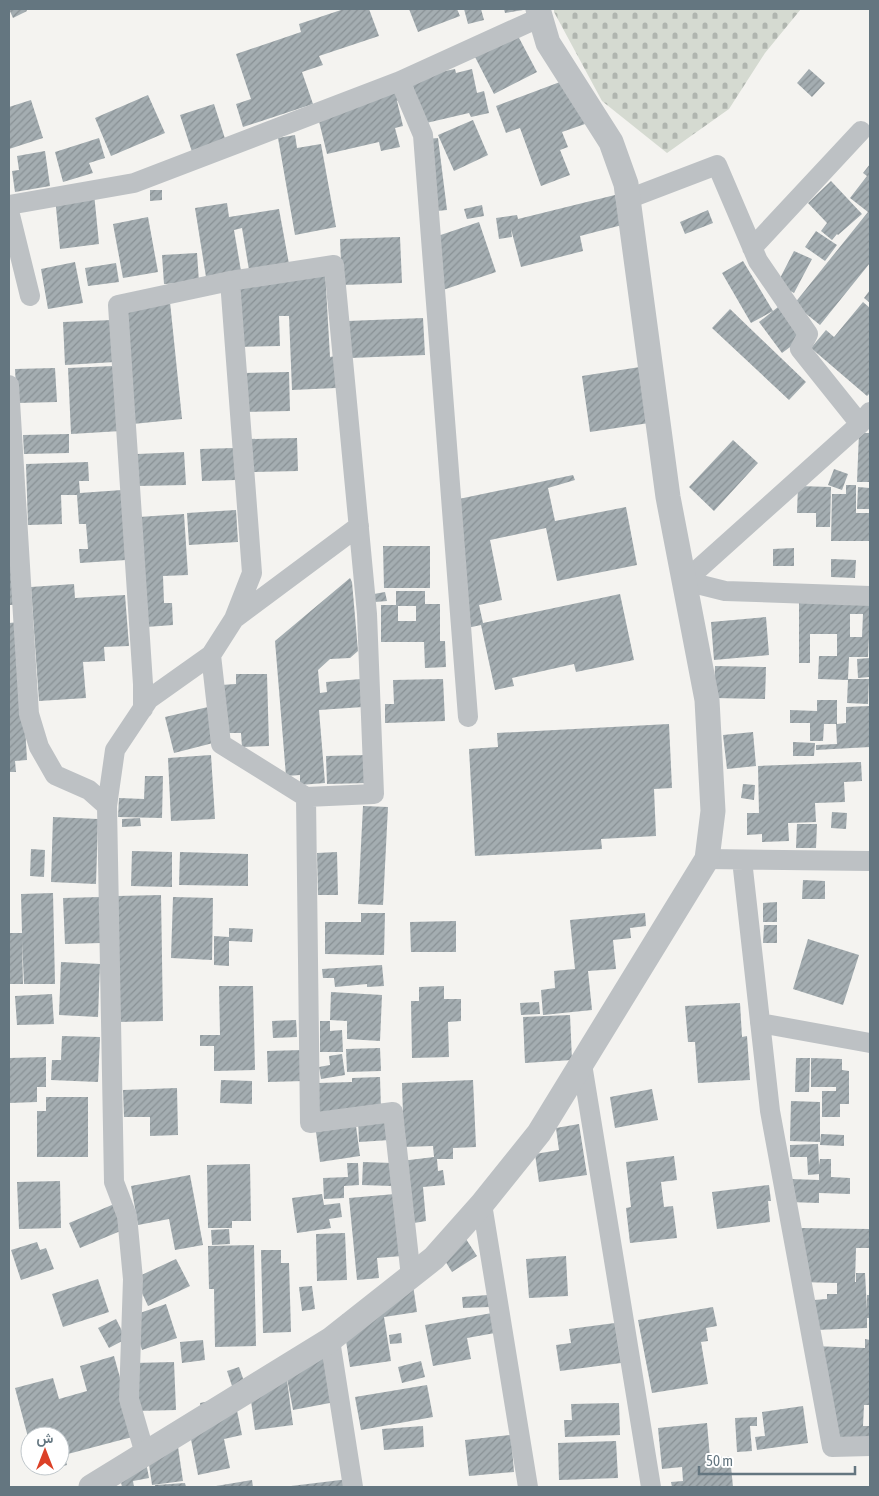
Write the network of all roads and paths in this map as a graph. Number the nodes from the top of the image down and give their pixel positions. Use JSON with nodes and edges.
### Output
{"nodes":[{"id":1,"x":540,"y":13,"type":"edge"},
{"id":2,"x":400,"y":81,"type":"junction"},
{"id":3,"x":861,"y":131,"type":"dead end"},
{"id":4,"x":628,"y":199,"type":"junction"},
{"id":5,"x":9,"y":205,"type":"edge"},
{"id":6,"x":9,"y":211,"type":"edge"},
{"id":7,"x":752,"y":248,"type":"junction"},
{"id":8,"x":230,"y":281,"type":"junction"},
{"id":9,"x":30,"y":296,"type":"dead end"},
{"id":10,"x":9,"y":385,"type":"edge"},
{"id":11,"x":865,"y":418,"type":"edge"},
{"id":12,"x":359,"y":526,"type":"junction"},
{"id":13,"x":685,"y":581,"type":"junction"},
{"id":14,"x":870,"y":596,"type":"edge"},
{"id":15,"x":234,"y":619,"type":"junction"},
{"id":16,"x":211,"y":655,"type":"junction"},
{"id":17,"x":143,"y":709,"type":"junction"},
{"id":18,"x":468,"y":717,"type":"dead end"},
{"id":19,"x":306,"y":797,"type":"junction"},
{"id":20,"x":107,"y":806,"type":"junction"},
{"id":21,"x":707,"y":859,"type":"junction"},
{"id":22,"x":742,"y":860,"type":"junction"},
{"id":23,"x":870,"y":861,"type":"edge"},
{"id":24,"x":760,"y":1023,"type":"junction"},
{"id":25,"x":870,"y":1043,"type":"edge"},
{"id":26,"x":582,"y":1064,"type":"junction"},
{"id":27,"x":482,"y":1204,"type":"junction"},
{"id":28,"x":411,"y":1276,"type":"junction"},
{"id":29,"x":330,"y":1340,"type":"junction"},
{"id":30,"x":870,"y":1446,"type":"edge"},
{"id":31,"x":145,"y":1454,"type":"junction"},
{"id":32,"x":91,"y":1487,"type":"edge"},
{"id":33,"x":353,"y":1487,"type":"edge"},
{"id":34,"x":528,"y":1487,"type":"edge"},
{"id":35,"x":651,"y":1487,"type":"edge"}],
"edges":[{"from":1,"to":2,"type":"street"},
{"from":1,"to":4,"type":"street"},
{"from":2,"to":5,"type":"street"},
{"from":2,"to":18,"type":"street"},
{"from":3,"to":7,"type":"street"},
{"from":4,"to":7,"type":"street"},
{"from":4,"to":13,"type":"street"},
{"from":6,"to":9,"type":"street"},
{"from":7,"to":11,"type":"street"},
{"from":8,"to":12,"type":"street"},
{"from":8,"to":15,"type":"street"},
{"from":8,"to":17,"type":"street"},
{"from":10,"to":20,"type":"street"},
{"from":11,"to":13,"type":"street"},
{"from":12,"to":15,"type":"street"},
{"from":12,"to":19,"type":"street"},
{"from":13,"to":14,"type":"street"},
{"from":13,"to":21,"type":"street"},
{"from":15,"to":16,"type":"street"},
{"from":16,"to":17,"type":"street"},
{"from":16,"to":19,"type":"street"},
{"from":17,"to":20,"type":"street"},
{"from":19,"to":28,"type":"street"},
{"from":20,"to":31,"type":"street"},
{"from":21,"to":22,"type":"street"},
{"from":21,"to":26,"type":"street"},
{"from":22,"to":23,"type":"street"},
{"from":22,"to":24,"type":"street"},
{"from":24,"to":25,"type":"street"},
{"from":24,"to":30,"type":"street"},
{"from":26,"to":27,"type":"street"},
{"from":26,"to":35,"type":"street"},
{"from":27,"to":28,"type":"street"},
{"from":27,"to":34,"type":"street"},
{"from":28,"to":29,"type":"street"},
{"from":29,"to":31,"type":"street"},
{"from":29,"to":33,"type":"street"},
{"from":31,"to":32,"type":"street"}]}
